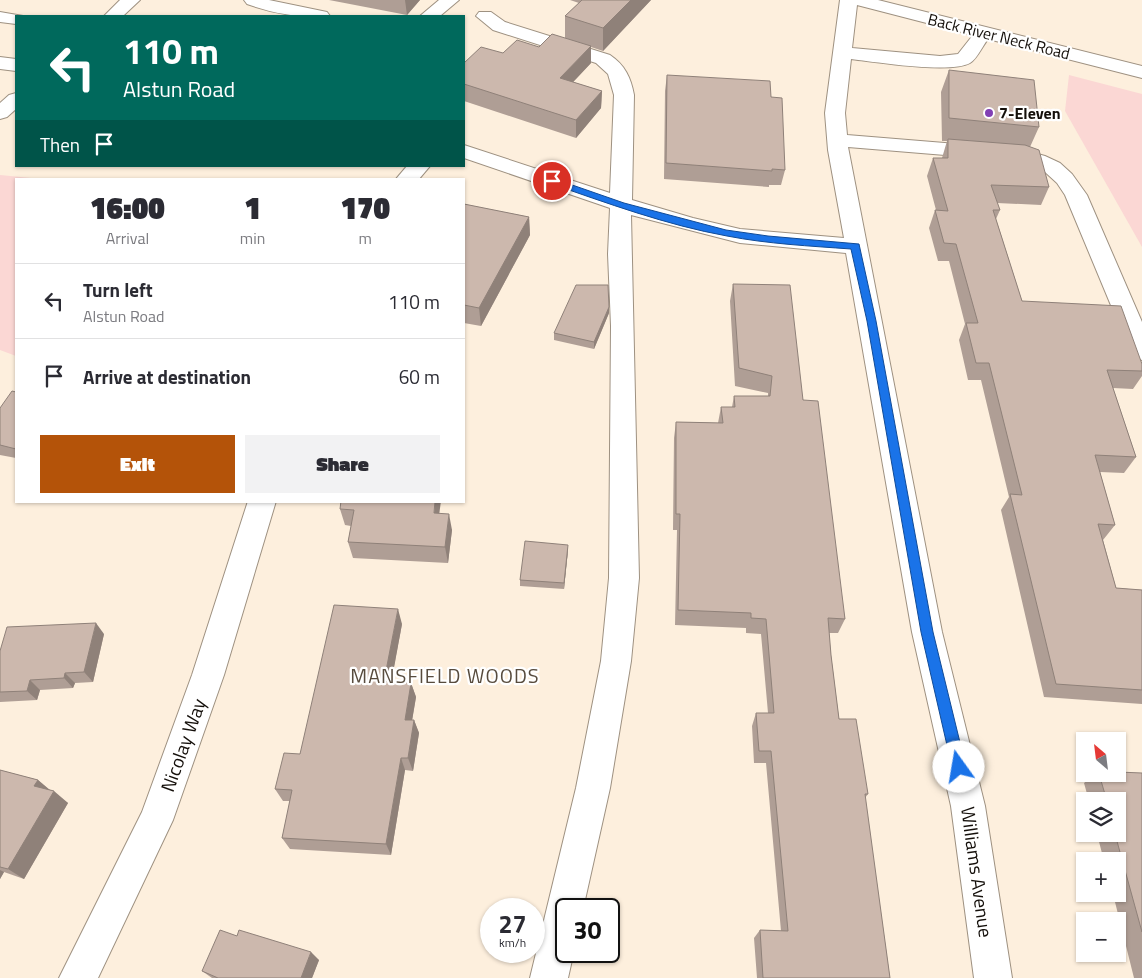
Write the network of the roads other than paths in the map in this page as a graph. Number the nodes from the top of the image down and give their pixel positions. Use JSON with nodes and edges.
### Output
{"nodes":[{"id":1,"x":131,"y":0,"type":"edge"},
{"id":2,"x":253,"y":0,"type":"edge"},
{"id":3,"x":450,"y":0,"type":"edge"},
{"id":4,"x":849,"y":0,"type":"edge"},
{"id":5,"x":857,"y":0,"type":"edge"},
{"id":6,"x":482,"y":13,"type":"edge"},
{"id":7,"x":114,"y":15,"type":"edge"},
{"id":8,"x":315,"y":15,"type":"edge"},
{"id":9,"x":430,"y":15,"type":"edge"},
{"id":10,"x":0,"y":18,"type":"edge"},
{"id":11,"x":15,"y":19,"type":"edge"},
{"id":12,"x":984,"y":32,"type":"junction"},
{"id":13,"x":842,"y":53,"type":"junction"},
{"id":14,"x":0,"y":63,"type":"edge"},
{"id":15,"x":15,"y":65,"type":"edge"},
{"id":16,"x":1142,"y":72,"type":"edge"},
{"id":17,"x":15,"y":100,"type":"edge"},
{"id":18,"x":0,"y":112,"type":"edge"},
{"id":19,"x":838,"y":140,"type":"junction"},
{"id":20,"x":465,"y":151,"type":"edge"},
{"id":21,"x":419,"y":167,"type":"edge"},
{"id":22,"x":407,"y":178,"type":"edge"},
{"id":23,"x":621,"y":205,"type":"junction"},
{"id":24,"x":856,"y":246,"type":"junction"},
{"id":25,"x":1142,"y":351,"type":"edge"},
{"id":26,"x":261,"y":503,"type":"edge"},
{"id":27,"x":78,"y":978,"type":"edge"},
{"id":28,"x":549,"y":978,"type":"edge"},
{"id":29,"x":992,"y":978,"type":"edge"}],
"edges":[{"from":1,"to":7,"type":"street"},
{"from":2,"to":8,"type":"street"},
{"from":3,"to":9,"type":"street"},
{"from":4,"to":13,"type":"street","name":"Williams Avenue"},
{"from":5,"to":12,"type":"street","name":"Back River Neck Road"},
{"from":6,"to":23,"type":"street"},
{"from":10,"to":11,"type":"street"},
{"from":12,"to":13,"type":"street"},
{"from":12,"to":16,"type":"street","name":"Back River Neck Road"},
{"from":13,"to":19,"type":"street","name":"Williams Avenue"},
{"from":14,"to":15,"type":"street"},
{"from":17,"to":18,"type":"street"},
{"from":19,"to":24,"type":"street","name":"Williams Avenue"},
{"from":19,"to":25,"type":"street"},
{"from":20,"to":23,"type":"street"},
{"from":21,"to":22,"type":"street"},
{"from":23,"to":24,"type":"street"},
{"from":23,"to":28,"type":"street"},
{"from":24,"to":29,"type":"street","name":"Williams Avenue"},
{"from":26,"to":27,"type":"street","name":"Nicolay Way"}]}
